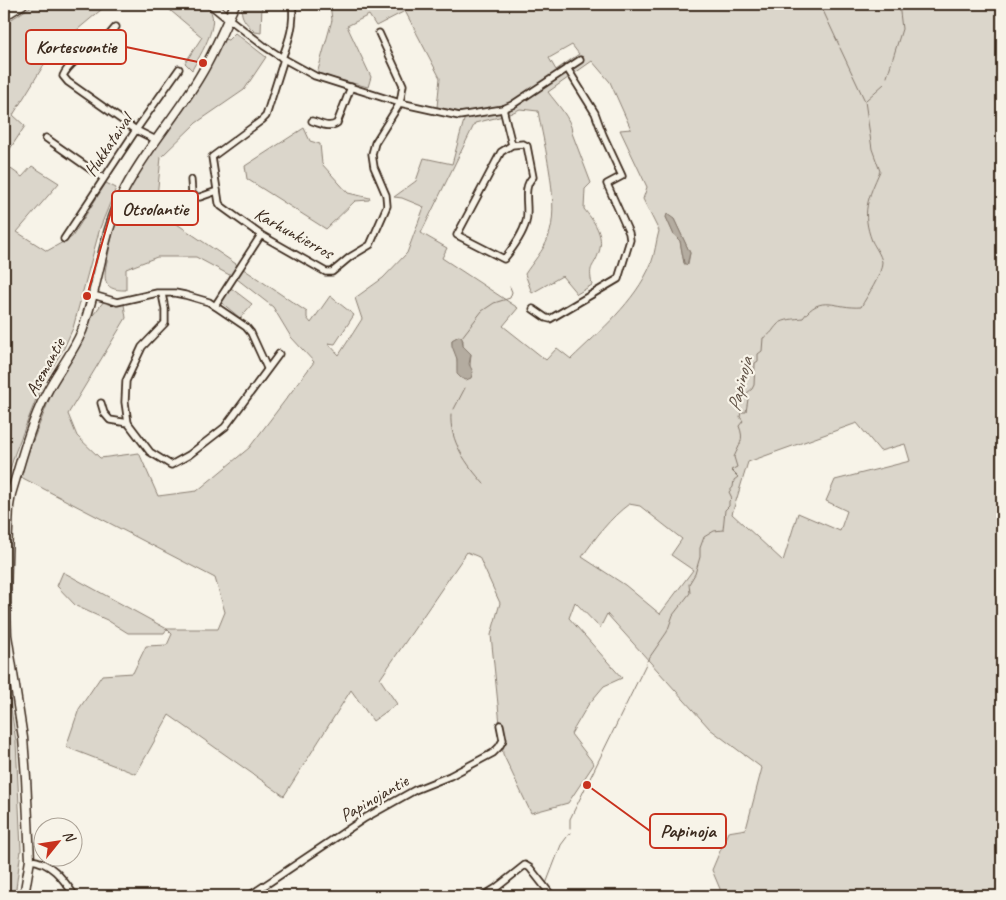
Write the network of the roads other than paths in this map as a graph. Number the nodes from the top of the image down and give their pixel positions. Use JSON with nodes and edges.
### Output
{"nodes":[{"id":1,"x":23,"y":4,"type":"edge"},
{"id":2,"x":211,"y":4,"type":"edge"},
{"id":3,"x":235,"y":4,"type":"edge"},
{"id":4,"x":292,"y":4,"type":"edge"},
{"id":5,"x":4,"y":16,"type":"edge"},
{"id":6,"x":228,"y":18,"type":"junction"},
{"id":7,"x":116,"y":27,"type":"dead end"},
{"id":8,"x":379,"y":33,"type":"dead end"},
{"id":9,"x":283,"y":59,"type":"junction"},
{"id":10,"x":580,"y":60,"type":"dead end"},
{"id":11,"x":567,"y":68,"type":"junction"},
{"id":12,"x":179,"y":69,"type":"dead end"},
{"id":13,"x":351,"y":87,"type":"junction"},
{"id":14,"x":400,"y":103,"type":"junction"},
{"id":15,"x":503,"y":110,"type":"junction"},
{"id":16,"x":312,"y":121,"type":"dead end"},
{"id":17,"x":136,"y":130,"type":"junction"},
{"id":18,"x":46,"y":138,"type":"dead end"},
{"id":19,"x":156,"y":140,"type":"junction"},
{"id":20,"x":512,"y":145,"type":"junction"},
{"id":21,"x":103,"y":178,"type":"junction"},
{"id":22,"x":191,"y":180,"type":"dead end"},
{"id":23,"x":217,"y":192,"type":"junction"},
{"id":24,"x":261,"y":235,"type":"junction"},
{"id":25,"x":64,"y":239,"type":"dead end"},
{"id":26,"x":162,"y":294,"type":"junction"},
{"id":27,"x":93,"y":295,"type":"junction"},
{"id":28,"x":215,"y":306,"type":"junction"},
{"id":29,"x":534,"y":309,"type":"dead end"},
{"id":30,"x":279,"y":354,"type":"dead end"},
{"id":31,"x":267,"y":368,"type":"junction"},
{"id":32,"x":101,"y":403,"type":"dead end"},
{"id":33,"x":128,"y":423,"type":"junction"},
{"id":34,"x":500,"y":725,"type":"dead end"},
{"id":35,"x":30,"y":860,"type":"junction"},
{"id":36,"x":24,"y":896,"type":"edge"},
{"id":37,"x":75,"y":896,"type":"edge"},
{"id":38,"x":249,"y":896,"type":"edge"},
{"id":39,"x":483,"y":896,"type":"edge"},
{"id":40,"x":552,"y":896,"type":"edge"}],
"edges":[{"from":1,"to":5,"type":"main road"},
{"from":2,"to":6,"type":"main road"},
{"from":3,"to":6,"type":"main road","name":"Asemantie"},
{"from":4,"to":9,"type":"street"},
{"from":6,"to":9,"type":"street"},
{"from":6,"to":19,"type":"main road","name":"Asemantie"},
{"from":7,"to":17,"type":"street"},
{"from":8,"to":14,"type":"street"},
{"from":9,"to":13,"type":"street"},
{"from":9,"to":23,"type":"street","name":"Karhunkierros"},
{"from":10,"to":11,"type":"street"},
{"from":11,"to":15,"type":"street"},
{"from":11,"to":29,"type":"street"},
{"from":12,"to":17,"type":"street","name":"Hukkataival"},
{"from":13,"to":14,"type":"street"},
{"from":13,"to":16,"type":"street"},
{"from":14,"to":15,"type":"street"},
{"from":14,"to":24,"type":"street","name":"Karhunkierros"},
{"from":15,"to":20,"type":"street"},
{"from":17,"to":19,"type":"street"},
{"from":17,"to":21,"type":"street","name":"Hukkataival"},
{"from":18,"to":21,"type":"street"},
{"from":19,"to":27,"type":"main road","name":"Asemantie"},
{"from":20,"to":20,"type":"street"},
{"from":21,"to":25,"type":"street","name":"Hukkataival"},
{"from":22,"to":23,"type":"street"},
{"from":23,"to":24,"type":"street","name":"Karhunkierros"},
{"from":24,"to":28,"type":"street"},
{"from":26,"to":27,"type":"street"},
{"from":26,"to":28,"type":"street"},
{"from":26,"to":33,"type":"street"},
{"from":27,"to":35,"type":"main road","name":"Asemantie"},
{"from":28,"to":31,"type":"street"},
{"from":30,"to":31,"type":"street"},
{"from":31,"to":33,"type":"street"},
{"from":32,"to":33,"type":"street"},
{"from":34,"to":38,"type":"street","name":"Papinojantie"},
{"from":35,"to":36,"type":"main road","name":"Asemantie"},
{"from":35,"to":37,"type":"street"},
{"from":39,"to":40,"type":"street"}]}
